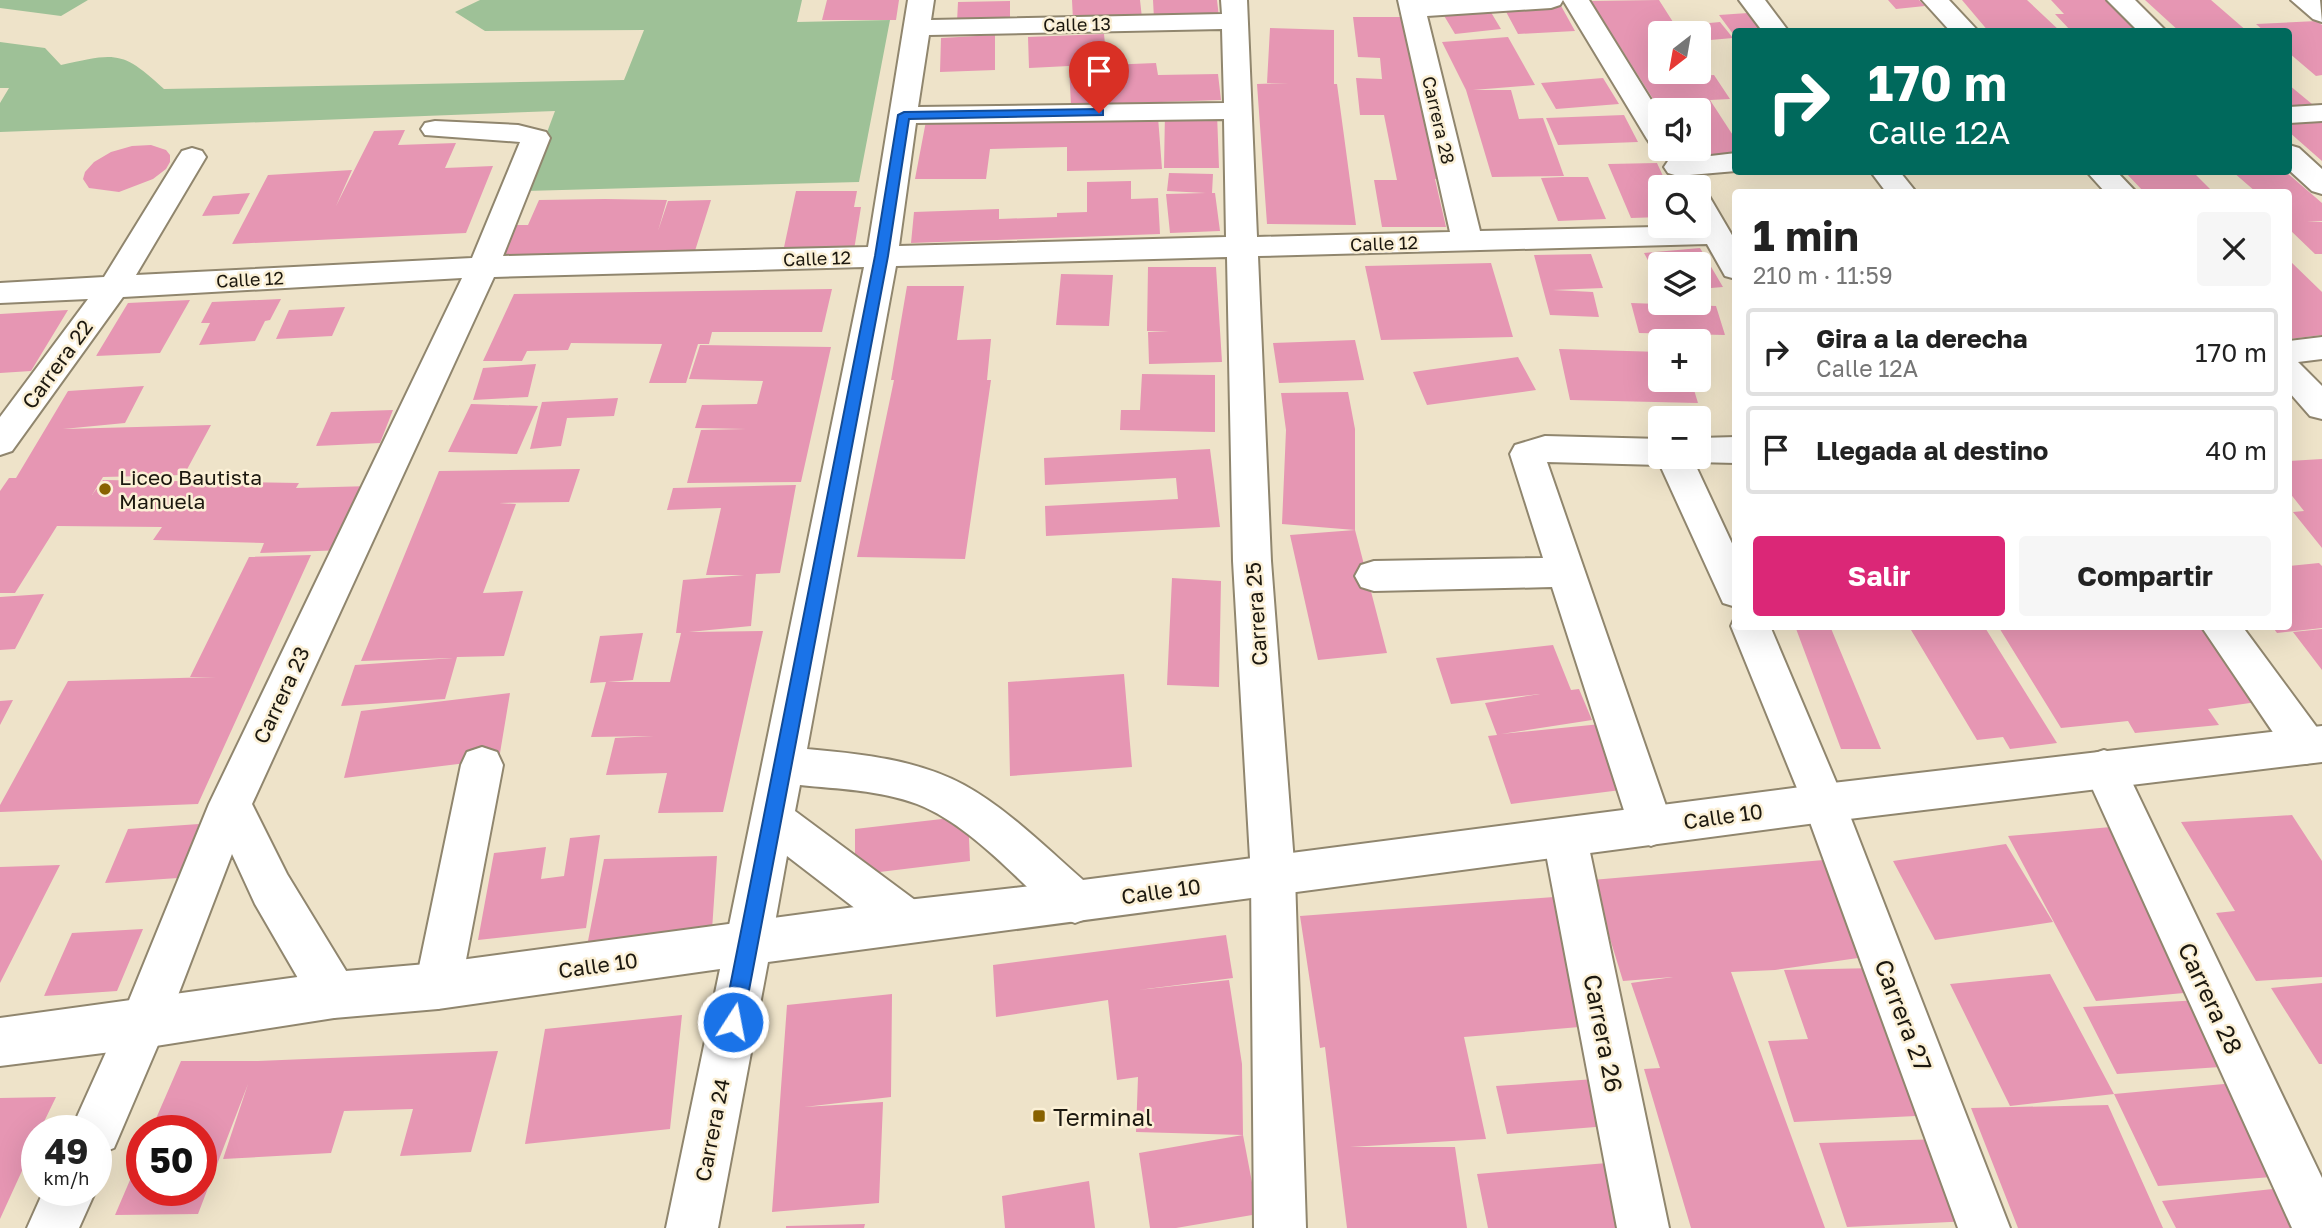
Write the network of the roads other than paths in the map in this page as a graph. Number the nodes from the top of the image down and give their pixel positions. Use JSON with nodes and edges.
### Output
{"nodes":[{"id":1,"x":1551,"y":0,"type":"edge"},
{"id":2,"x":1576,"y":0,"type":"edge"},
{"id":3,"x":1752,"y":0,"type":"edge"},
{"id":4,"x":1935,"y":0,"type":"edge"},
{"id":5,"x":2120,"y":0,"type":"edge"},
{"id":6,"x":2304,"y":0,"type":"edge"},
{"id":7,"x":1412,"y":5,"type":"edge"},
{"id":8,"x":1235,"y":10,"type":"edge"},
{"id":9,"x":919,"y":14,"type":"edge"},
{"id":10,"x":2322,"y":14,"type":"edge"},
{"id":11,"x":1773,"y":28,"type":"edge"},
{"id":12,"x":1962,"y":28,"type":"edge"},
{"id":13,"x":2150,"y":28,"type":"edge"},
{"id":14,"x":1239,"y":111,"type":"junction"},
{"id":15,"x":2322,"y":113,"type":"edge"},
{"id":16,"x":904,"y":115,"type":"junction"},
{"id":17,"x":2292,"y":116,"type":"edge"},
{"id":18,"x":1648,"y":118,"type":"edge"},
{"id":19,"x":435,"y":129,"type":"dead end"},
{"id":20,"x":192,"y":157,"type":"dead end"},
{"id":21,"x":2292,"y":157,"type":"edge"},
{"id":22,"x":1732,"y":162,"type":"edge"},
{"id":23,"x":1678,"y":168,"type":"edge"},
{"id":24,"x":1888,"y":175,"type":"edge"},
{"id":25,"x":2104,"y":175,"type":"edge"},
{"id":26,"x":2322,"y":185,"type":"edge"},
{"id":27,"x":1899,"y":189,"type":"edge"},
{"id":28,"x":2118,"y":189,"type":"edge"},
{"id":29,"x":1711,"y":222,"type":"edge"},
{"id":30,"x":1718,"y":234,"type":"junction"},
{"id":31,"x":1467,"y":240,"type":"junction"},
{"id":32,"x":1242,"y":246,"type":"junction"},
{"id":33,"x":882,"y":256,"type":"junction"},
{"id":34,"x":1732,"y":261,"type":"edge"},
{"id":35,"x":483,"y":267,"type":"junction"},
{"id":36,"x":114,"y":286,"type":"junction"},
{"id":37,"x":0,"y":293,"type":"edge"},
{"id":38,"x":2322,"y":348,"type":"edge"},
{"id":39,"x":2292,"y":352,"type":"edge"},
{"id":40,"x":2292,"y":374,"type":"edge"},
{"id":41,"x":2322,"y":407,"type":"edge"},
{"id":42,"x":0,"y":442,"type":"edge"},
{"id":43,"x":1732,"y":450,"type":"edge"},
{"id":44,"x":1711,"y":451,"type":"edge"},
{"id":45,"x":1648,"y":452,"type":"edge"},
{"id":46,"x":1680,"y":469,"type":"edge"},
{"id":47,"x":1566,"y":572,"type":"junction"},
{"id":48,"x":1374,"y":576,"type":"dead end"},
{"id":49,"x":1732,"y":583,"type":"edge"},
{"id":50,"x":1752,"y":630,"type":"edge"},
{"id":51,"x":2223,"y":630,"type":"edge"},
{"id":52,"x":2314,"y":745,"type":"edge"},
{"id":53,"x":783,"y":764,"type":"junction"},
{"id":54,"x":482,"y":765,"type":"dead end"},
{"id":55,"x":2104,"y":768,"type":"junction"},
{"id":56,"x":1824,"y":803,"type":"junction"},
{"id":57,"x":230,"y":804,"type":"junction"},
{"id":58,"x":774,"y":820,"type":"junction"},
{"id":59,"x":1651,"y":826,"type":"junction"},
{"id":60,"x":1565,"y":838,"type":"junction"},
{"id":61,"x":1273,"y":876,"type":"junction"},
{"id":62,"x":1075,"y":902,"type":"junction"},
{"id":63,"x":906,"y":921,"type":"junction"},
{"id":64,"x":748,"y":945,"type":"junction"},
{"id":65,"x":438,"y":986,"type":"junction"},
{"id":66,"x":334,"y":995,"type":"junction"},
{"id":67,"x":143,"y":1024,"type":"junction"},
{"id":68,"x":0,"y":1042,"type":"edge"},
{"id":69,"x":103,"y":1115,"type":"edge"},
{"id":70,"x":63,"y":1206,"type":"edge"},
{"id":71,"x":53,"y":1228,"type":"edge"},
{"id":72,"x":692,"y":1228,"type":"edge"},
{"id":73,"x":1280,"y":1228,"type":"edge"},
{"id":74,"x":1643,"y":1228,"type":"edge"},
{"id":75,"x":1984,"y":1228,"type":"edge"},
{"id":76,"x":2319,"y":1228,"type":"edge"}],
"edges":[{"from":1,"to":7,"type":"street"},
{"from":2,"to":18,"type":"street"},
{"from":3,"to":11,"type":"street"},
{"from":4,"to":12,"type":"street"},
{"from":5,"to":13,"type":"street"},
{"from":6,"to":10,"type":"street"},
{"from":7,"to":31,"type":"street","name":"Carrera 28"},
{"from":8,"to":9,"type":"street","name":"Calle 13"},
{"from":8,"to":14,"type":"street","name":"Carrera 25"},
{"from":9,"to":16,"type":"street","name":"Carrera 24"},
{"from":14,"to":16,"type":"street"},
{"from":14,"to":32,"type":"street","name":"Carrera 25"},
{"from":15,"to":17,"type":"street"},
{"from":16,"to":33,"type":"street","name":"Carrera 24"},
{"from":19,"to":35,"type":"street","name":"Carrera 23"},
{"from":20,"to":36,"type":"street","name":"Carrera 22"},
{"from":21,"to":26,"type":"street"},
{"from":22,"to":23,"type":"street"},
{"from":24,"to":27,"type":"street"},
{"from":25,"to":28,"type":"street"},
{"from":29,"to":30,"type":"street"},
{"from":30,"to":31,"type":"street","name":"Calle 12"},
{"from":30,"to":34,"type":"street"},
{"from":31,"to":32,"type":"street","name":"Calle 12"},
{"from":32,"to":33,"type":"street","name":"Calle 12"},
{"from":32,"to":61,"type":"street","name":"Carrera 25"},
{"from":33,"to":35,"type":"street","name":"Calle 12"},
{"from":33,"to":53,"type":"street","name":"Carrera 24"},
{"from":35,"to":36,"type":"street","name":"Calle 12"},
{"from":35,"to":57,"type":"street","name":"Carrera 23"},
{"from":36,"to":37,"type":"street","name":"Calle 12"},
{"from":36,"to":42,"type":"street","name":"Carrera 22"},
{"from":38,"to":39,"type":"street"},
{"from":40,"to":41,"type":"street"},
{"from":43,"to":44,"type":"street"},
{"from":45,"to":47,"type":"street"},
{"from":46,"to":49,"type":"street"},
{"from":47,"to":48,"type":"street"},
{"from":47,"to":59,"type":"street"},
{"from":50,"to":56,"type":"street","name":"Carrera 27"},
{"from":51,"to":52,"type":"street"},
{"from":52,"to":55,"type":"street","name":"Calle 10"},
{"from":53,"to":58,"type":"street","name":"Carrera 24"},
{"from":53,"to":62,"type":"street"},
{"from":54,"to":65,"type":"street"},
{"from":55,"to":56,"type":"street","name":"Calle 10"},
{"from":55,"to":76,"type":"street","name":"Carrera 28"},
{"from":56,"to":59,"type":"street","name":"Calle 10"},
{"from":56,"to":75,"type":"street","name":"Carrera 27"},
{"from":57,"to":66,"type":"street"},
{"from":57,"to":67,"type":"street","name":"Carrera 23"},
{"from":58,"to":63,"type":"street"},
{"from":58,"to":64,"type":"street","name":"Carrera 24"},
{"from":59,"to":60,"type":"street","name":"Calle 10"},
{"from":60,"to":61,"type":"street","name":"Calle 10"},
{"from":60,"to":74,"type":"street","name":"Carrera 26"},
{"from":61,"to":62,"type":"street","name":"Calle 10"},
{"from":61,"to":73,"type":"street","name":"Carrera 25"},
{"from":62,"to":63,"type":"street","name":"Calle 10"},
{"from":63,"to":64,"type":"street","name":"Calle 10"},
{"from":64,"to":65,"type":"street","name":"Calle 10"},
{"from":64,"to":72,"type":"street","name":"Carrera 24"},
{"from":65,"to":66,"type":"street","name":"Calle 10"},
{"from":66,"to":67,"type":"street","name":"Calle 10"},
{"from":67,"to":68,"type":"street","name":"Calle 10"},
{"from":67,"to":69,"type":"street","name":"Carrera 23"},
{"from":70,"to":71,"type":"street"}]}
